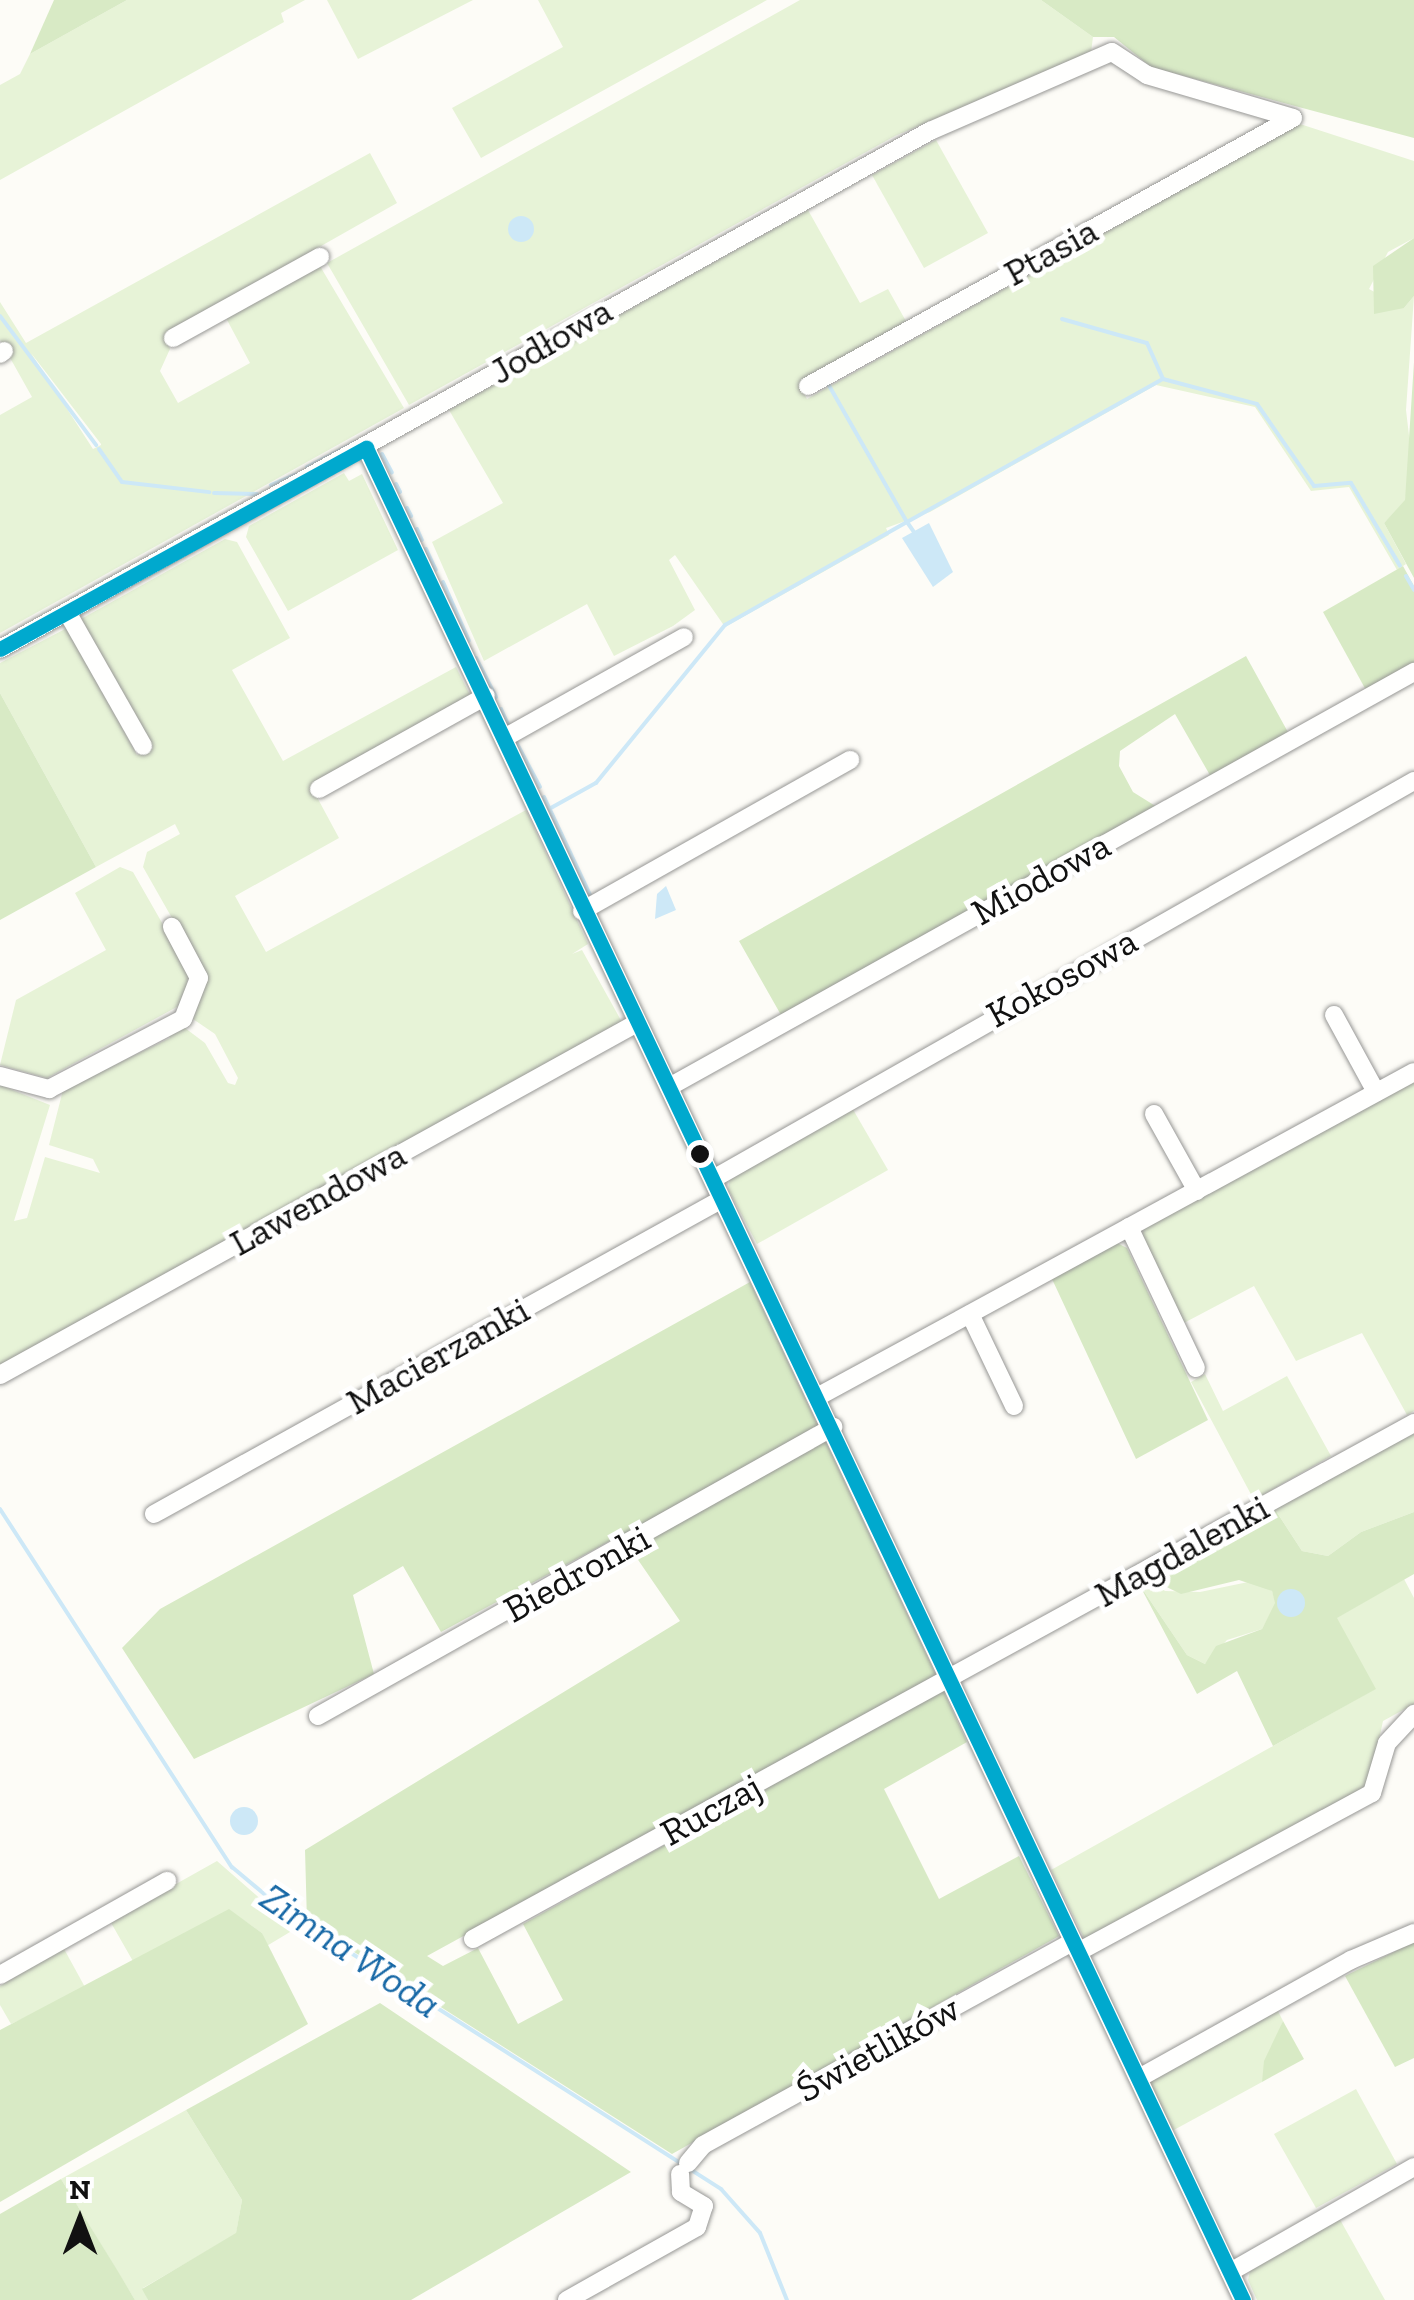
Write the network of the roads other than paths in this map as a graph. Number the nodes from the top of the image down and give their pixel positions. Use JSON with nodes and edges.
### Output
{"nodes":[{"id":1,"x":1112,"y":52,"type":"joint"},
{"id":2,"x":320,"y":257,"type":"dead end"},
{"id":3,"x":173,"y":338,"type":"dead end"},
{"id":4,"x":808,"y":386,"type":"dead end"},
{"id":5,"x":366,"y":448,"type":"junction"},
{"id":6,"x":67,"y":612,"type":"junction"},
{"id":7,"x":684,"y":637,"type":"dead end"},
{"id":8,"x":0,"y":649,"type":"edge"},
{"id":9,"x":1414,"y":672,"type":"edge"},
{"id":10,"x":486,"y":696,"type":"junction"},
{"id":11,"x":506,"y":737,"type":"junction"},
{"id":12,"x":143,"y":746,"type":"dead end"},
{"id":13,"x":850,"y":760,"type":"dead end"},
{"id":14,"x":1414,"y":781,"type":"edge"},
{"id":15,"x":319,"y":788,"type":"dead end"},
{"id":16,"x":582,"y":911,"type":"junction"},
{"id":17,"x":172,"y":927,"type":"dead end"},
{"id":18,"x":1334,"y":1015,"type":"dead end"},
{"id":19,"x":637,"y":1023,"type":"junction"},
{"id":20,"x":1414,"y":1072,"type":"edge"},
{"id":21,"x":0,"y":1076,"type":"edge"},
{"id":22,"x":668,"y":1086,"type":"junction"},
{"id":23,"x":1376,"y":1092,"type":"junction"},
{"id":24,"x":1154,"y":1114,"type":"dead end"},
{"id":25,"x":713,"y":1179,"type":"junction"},
{"id":26,"x":1197,"y":1191,"type":"junction"},
{"id":27,"x":722,"y":1199,"type":"junction"},
{"id":28,"x":1129,"y":1227,"type":"junction"},
{"id":29,"x":970,"y":1314,"type":"junction"},
{"id":30,"x":1196,"y":1368,"type":"dead end"},
{"id":31,"x":0,"y":1375,"type":"edge"},
{"id":32,"x":818,"y":1396,"type":"junction"},
{"id":33,"x":1014,"y":1406,"type":"dead end"},
{"id":34,"x":1414,"y":1423,"type":"edge"},
{"id":35,"x":833,"y":1428,"type":"junction"},
{"id":36,"x":154,"y":1514,"type":"dead end"},
{"id":37,"x":949,"y":1679,"type":"junction"},
{"id":38,"x":1414,"y":1714,"type":"edge"},
{"id":39,"x":318,"y":1716,"type":"dead end"},
{"id":40,"x":167,"y":1881,"type":"dead end"},
{"id":41,"x":1414,"y":1933,"type":"edge"},
{"id":42,"x":473,"y":1939,"type":"dead end"},
{"id":43,"x":1076,"y":1947,"type":"junction"},
{"id":44,"x":0,"y":1975,"type":"edge"},
{"id":45,"x":1139,"y":2078,"type":"junction"},
{"id":46,"x":1414,"y":2167,"type":"edge"},
{"id":47,"x":1230,"y":2272,"type":"junction"},
{"id":48,"x":568,"y":2300,"type":"edge"},
{"id":49,"x":1242,"y":2300,"type":"edge"}],
"edges":[{"from":1,"to":4,"type":"street","name":"Ptasia"},
{"from":1,"to":5,"type":"street","name":"Jodłowa"},
{"from":2,"to":3,"type":"street"},
{"from":5,"to":6,"type":"street","name":"Jodłowa"},
{"from":5,"to":10,"type":"street"},
{"from":6,"to":8,"type":"street","name":"Jodłowa"},
{"from":6,"to":12,"type":"street"},
{"from":7,"to":11,"type":"street"},
{"from":9,"to":22,"type":"street","name":"Miodowa"},
{"from":10,"to":11,"type":"street"},
{"from":10,"to":15,"type":"street"},
{"from":11,"to":16,"type":"street"},
{"from":13,"to":16,"type":"street"},
{"from":14,"to":25,"type":"street","name":"Kokosowa"},
{"from":16,"to":19,"type":"street"},
{"from":17,"to":21,"type":"street"},
{"from":18,"to":23,"type":"street"},
{"from":19,"to":22,"type":"street"},
{"from":19,"to":31,"type":"street","name":"Lawendowa"},
{"from":20,"to":23,"type":"street"},
{"from":22,"to":25,"type":"street"},
{"from":23,"to":26,"type":"street"},
{"from":24,"to":26,"type":"street"},
{"from":25,"to":27,"type":"street"},
{"from":26,"to":28,"type":"street"},
{"from":27,"to":32,"type":"street"},
{"from":27,"to":36,"type":"street","name":"Macierzanki"},
{"from":28,"to":29,"type":"street"},
{"from":28,"to":30,"type":"street"},
{"from":29,"to":32,"type":"street"},
{"from":29,"to":33,"type":"street"},
{"from":32,"to":35,"type":"street"},
{"from":34,"to":37,"type":"street","name":"Magdalenki"},
{"from":35,"to":37,"type":"street"},
{"from":35,"to":39,"type":"street","name":"Biedronki"},
{"from":37,"to":42,"type":"street","name":"Ruczaj"},
{"from":37,"to":43,"type":"street"},
{"from":38,"to":43,"type":"street","name":"Świetlików"},
{"from":40,"to":44,"type":"street"},
{"from":41,"to":45,"type":"street"},
{"from":43,"to":45,"type":"street"},
{"from":43,"to":48,"type":"street","name":"Świetlików"},
{"from":45,"to":47,"type":"street"},
{"from":46,"to":47,"type":"street"},
{"from":47,"to":49,"type":"street"}]}
